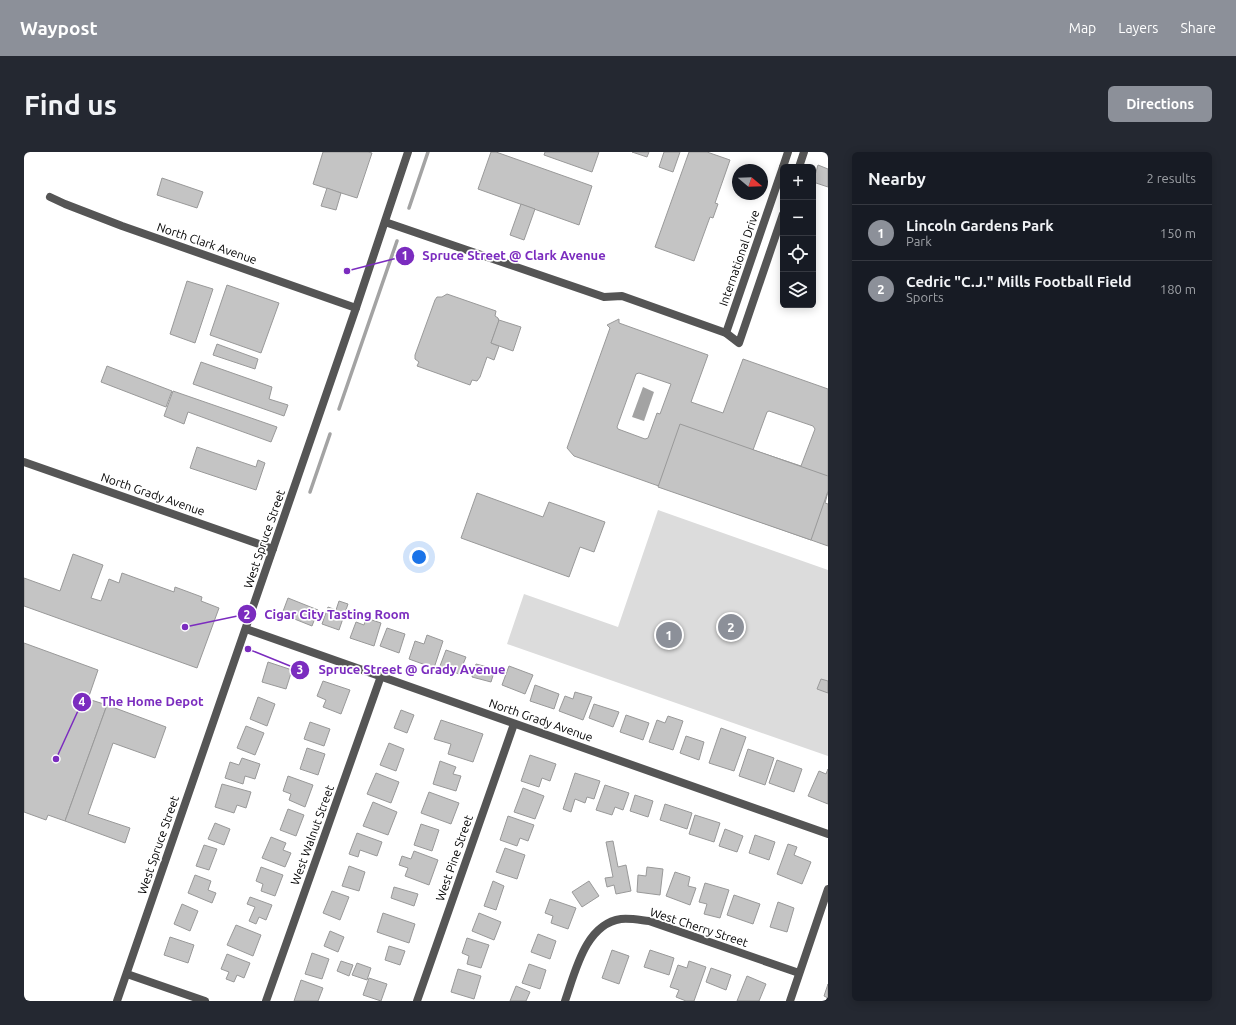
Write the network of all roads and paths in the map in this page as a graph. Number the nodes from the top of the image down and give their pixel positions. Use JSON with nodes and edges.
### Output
{"nodes":[{"id":1,"x":408,"y":152,"type":"edge"},
{"id":2,"x":788,"y":152,"type":"edge"},
{"id":3,"x":804,"y":152,"type":"edge"},
{"id":4,"x":784,"y":164,"type":"edge"},
{"id":5,"x":800,"y":164,"type":"edge"},
{"id":6,"x":780,"y":176,"type":"edge"},
{"id":7,"x":50,"y":197,"type":"dead end"},
{"id":8,"x":385,"y":222,"type":"junction"},
{"id":9,"x":780,"y":223,"type":"edge"},
{"id":10,"x":755,"y":250,"type":"junction"},
{"id":11,"x":769,"y":255,"type":"junction"},
{"id":12,"x":356,"y":308,"type":"junction"},
{"id":13,"x":726,"y":333,"type":"junction"},
{"id":14,"x":24,"y":462,"type":"edge"},
{"id":15,"x":273,"y":549,"type":"junction"},
{"id":16,"x":246,"y":629,"type":"junction"},
{"id":17,"x":381,"y":676,"type":"junction"},
{"id":18,"x":514,"y":724,"type":"junction"},
{"id":19,"x":828,"y":834,"type":"edge"},
{"id":20,"x":828,"y":889,"type":"edge"},
{"id":21,"x":800,"y":973,"type":"junction"},
{"id":22,"x":126,"y":974,"type":"junction"},
{"id":23,"x":117,"y":1001,"type":"edge"},
{"id":24,"x":205,"y":1001,"type":"edge"},
{"id":25,"x":266,"y":1001,"type":"edge"},
{"id":26,"x":417,"y":1001,"type":"edge"},
{"id":27,"x":565,"y":1001,"type":"edge"},
{"id":28,"x":790,"y":1001,"type":"edge"}],
"edges":[{"from":1,"to":8,"type":"street","name":"West Spruce Street"},
{"from":2,"to":4,"type":"street","name":"International Drive"},
{"from":3,"to":5,"type":"street"},
{"from":6,"to":10,"type":"street","name":"International Drive"},
{"from":7,"to":12,"type":"street","name":"North Clark Avenue"},
{"from":8,"to":12,"type":"street","name":"West Spruce Street"},
{"from":8,"to":13,"type":"street"},
{"from":9,"to":11,"type":"street"},
{"from":10,"to":11,"type":"street"},
{"from":10,"to":13,"type":"street","name":"International Drive"},
{"from":11,"to":13,"type":"street"},
{"from":12,"to":15,"type":"street","name":"West Spruce Street"},
{"from":14,"to":15,"type":"street","name":"North Grady Avenue"},
{"from":15,"to":16,"type":"street","name":"West Spruce Street"},
{"from":16,"to":17,"type":"street","name":"North Grady Avenue"},
{"from":16,"to":22,"type":"street","name":"West Spruce Street"},
{"from":17,"to":18,"type":"street","name":"North Grady Avenue"},
{"from":17,"to":25,"type":"street","name":"West Walnut Street"},
{"from":18,"to":19,"type":"street","name":"North Grady Avenue"},
{"from":18,"to":26,"type":"street","name":"West Pine Street"},
{"from":20,"to":21,"type":"street"},
{"from":21,"to":27,"type":"street","name":"West Cherry Street"},
{"from":21,"to":28,"type":"street"},
{"from":22,"to":23,"type":"street","name":"West Spruce Street"},
{"from":22,"to":24,"type":"street"}]}
